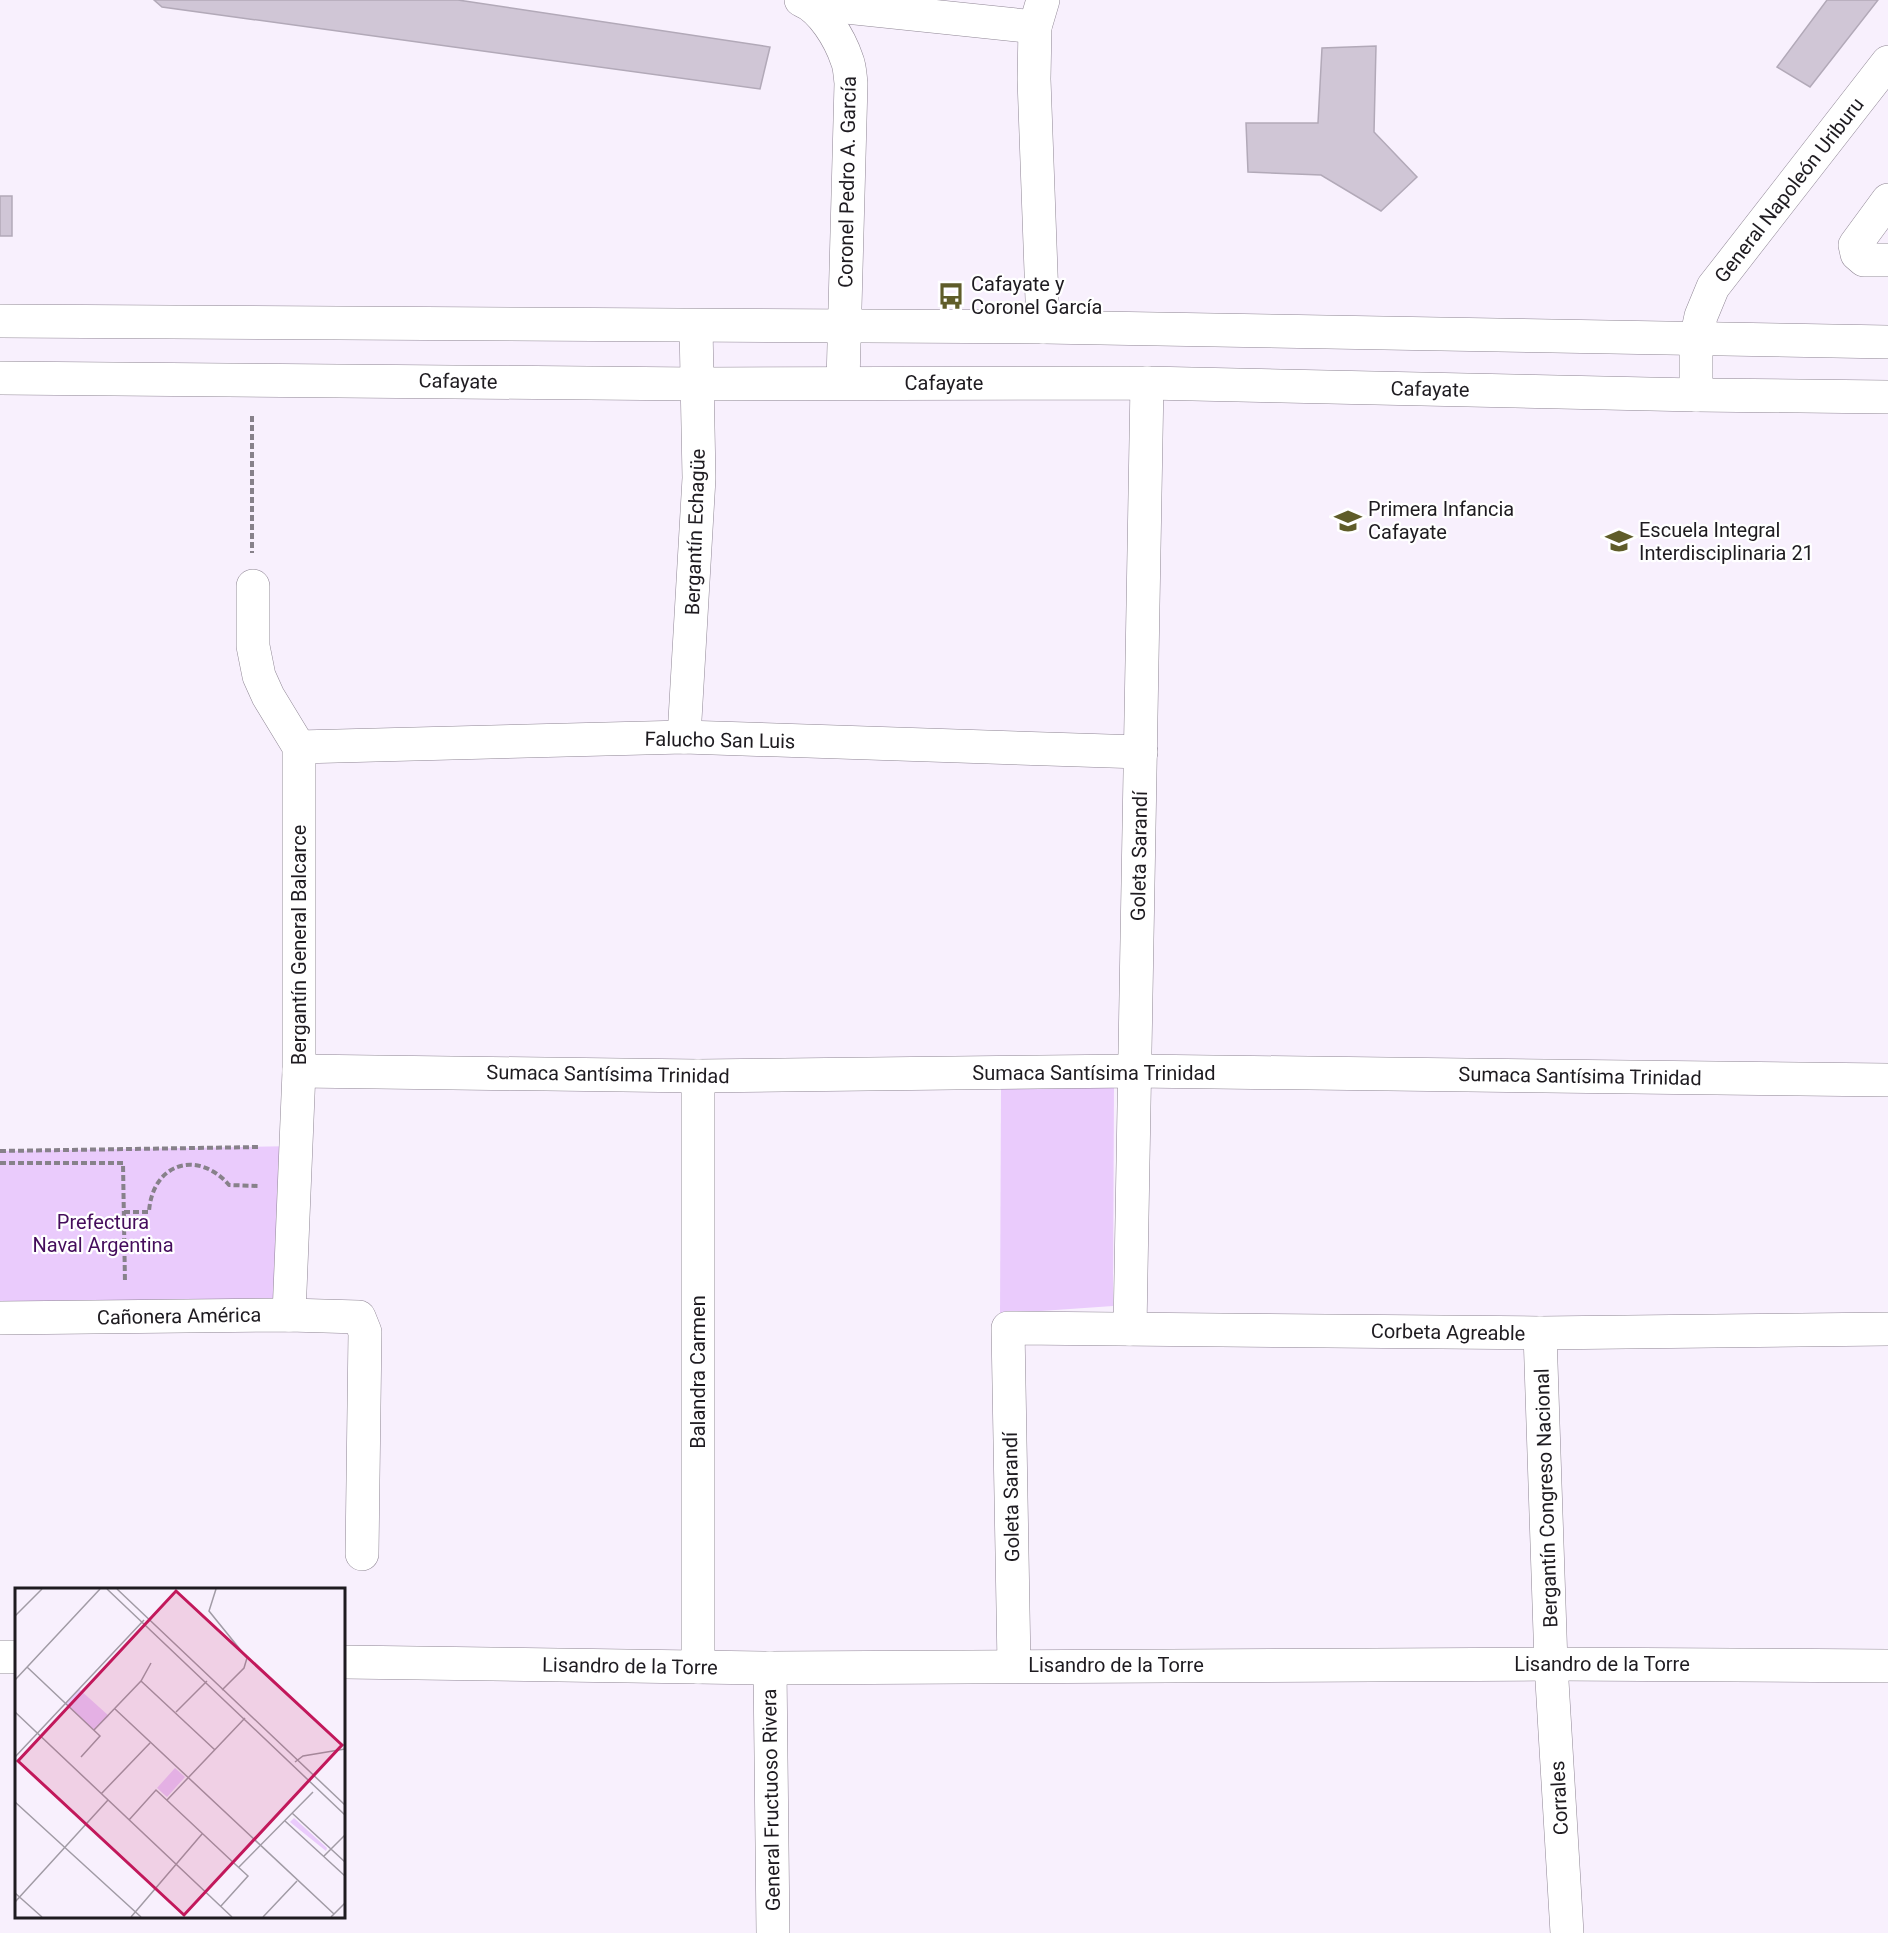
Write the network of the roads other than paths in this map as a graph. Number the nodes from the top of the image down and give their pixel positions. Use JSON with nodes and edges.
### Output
{"nodes":[{"id":1,"x":804,"y":1,"type":"edge"},
{"id":2,"x":1039,"y":14,"type":"edge"},
{"id":3,"x":1888,"y":62,"type":"edge"},
{"id":4,"x":1888,"y":200,"type":"edge"},
{"id":5,"x":1888,"y":260,"type":"edge"},
{"id":6,"x":0,"y":321,"type":"edge"},
{"id":7,"x":696,"y":326,"type":"junction"},
{"id":8,"x":845,"y":326,"type":"junction"},
{"id":9,"x":1043,"y":327,"type":"junction"},
{"id":10,"x":1696,"y":339,"type":"junction"},
{"id":11,"x":1888,"y":342,"type":"edge"},
{"id":12,"x":0,"y":378,"type":"edge"},
{"id":13,"x":843,"y":382,"type":"junction"},
{"id":14,"x":1147,"y":383,"type":"junction"},
{"id":15,"x":697,"y":384,"type":"junction"},
{"id":16,"x":1696,"y":395,"type":"junction"},
{"id":17,"x":1888,"y":397,"type":"edge"},
{"id":18,"x":253,"y":586,"type":"road end"},
{"id":19,"x":684,"y":738,"type":"junction"},
{"id":20,"x":298,"y":747,"type":"junction"},
{"id":21,"x":1141,"y":752,"type":"junction"},
{"id":22,"x":299,"y":1071,"type":"junction"},
{"id":23,"x":1135,"y":1071,"type":"junction"},
{"id":24,"x":698,"y":1076,"type":"junction"},
{"id":25,"x":1888,"y":1080,"type":"edge"},
{"id":26,"x":289,"y":1315,"type":"junction"},
{"id":27,"x":0,"y":1318,"type":"edge"},
{"id":28,"x":1008,"y":1328,"type":"joint"},
{"id":29,"x":1131,"y":1329,"type":"junction"},
{"id":30,"x":1888,"y":1329,"type":"edge"},
{"id":31,"x":1540,"y":1333,"type":"junction"},
{"id":32,"x":362,"y":1554,"type":"dead end"},
{"id":33,"x":345,"y":1662,"type":"edge"},
{"id":34,"x":1551,"y":1664,"type":"junction"},
{"id":35,"x":1014,"y":1665,"type":"junction"},
{"id":36,"x":1888,"y":1666,"type":"edge"},
{"id":37,"x":698,"y":1667,"type":"junction"},
{"id":38,"x":770,"y":1668,"type":"junction"},
{"id":39,"x":773,"y":1933,"type":"edge"},
{"id":40,"x":1568,"y":1933,"type":"edge"}],
"edges":[{"from":1,"to":2,"type":"street"},
{"from":1,"to":8,"type":"street","name":"Coronel Pedro A. García"},
{"from":2,"to":9,"type":"street"},
{"from":3,"to":10,"type":"street","name":"General Napoleón Uriburu"},
{"from":4,"to":5,"type":"street"},
{"from":6,"to":7,"type":"street"},
{"from":7,"to":8,"type":"street"},
{"from":7,"to":15,"type":"street","name":"Bergantín Echagüe"},
{"from":8,"to":9,"type":"street"},
{"from":8,"to":13,"type":"street","name":"Coronel Pedro A. García"},
{"from":9,"to":10,"type":"street"},
{"from":10,"to":11,"type":"street"},
{"from":10,"to":16,"type":"street","name":"General Napoleón Uriburu"},
{"from":12,"to":15,"type":"street","name":"Cafayate"},
{"from":13,"to":14,"type":"street","name":"Cafayate"},
{"from":13,"to":15,"type":"street","name":"Cafayate"},
{"from":14,"to":16,"type":"street","name":"Cafayate"},
{"from":14,"to":21,"type":"street","name":"Goleta Sarandí"},
{"from":15,"to":19,"type":"street","name":"Bergantín Echagüe"},
{"from":16,"to":17,"type":"street","name":"Cafayate"},
{"from":18,"to":20,"type":"street"},
{"from":19,"to":20,"type":"street","name":"Falucho San Luis"},
{"from":19,"to":21,"type":"street","name":"Falucho San Luis"},
{"from":20,"to":22,"type":"street","name":"Bergantín General Balcarce"},
{"from":21,"to":23,"type":"street","name":"Goleta Sarandí"},
{"from":22,"to":24,"type":"street","name":"Sumaca Santísima Trinidad"},
{"from":22,"to":26,"type":"street","name":"Bergantín General Balcarce"},
{"from":23,"to":24,"type":"street","name":"Sumaca Santísima Trinidad"},
{"from":23,"to":25,"type":"street","name":"Sumaca Santísima Trinidad"},
{"from":23,"to":29,"type":"street","name":"Goleta Sarandí"},
{"from":24,"to":37,"type":"street","name":"Balandra Carmen"},
{"from":26,"to":27,"type":"street","name":"Cañonera América"},
{"from":26,"to":32,"type":"street","name":"Cañonera América"},
{"from":28,"to":29,"type":"street","name":"Corbeta Agreable"},
{"from":28,"to":35,"type":"street","name":"Goleta Sarandí"},
{"from":29,"to":31,"type":"street","name":"Corbeta Agreable"},
{"from":30,"to":31,"type":"street","name":"Corbeta Agreable"},
{"from":31,"to":34,"type":"street","name":"Bergantín Congreso Nacional"},
{"from":33,"to":37,"type":"street","name":"Lisandro de la Torre"},
{"from":34,"to":35,"type":"street","name":"Lisandro de la Torre"},
{"from":34,"to":36,"type":"street","name":"Lisandro de la Torre"},
{"from":34,"to":40,"type":"street","name":"Corrales"},
{"from":35,"to":38,"type":"street","name":"Lisandro de la Torre"},
{"from":37,"to":38,"type":"street","name":"Lisandro de la Torre"},
{"from":38,"to":39,"type":"street","name":"General Fructuoso Rivera"}]}
